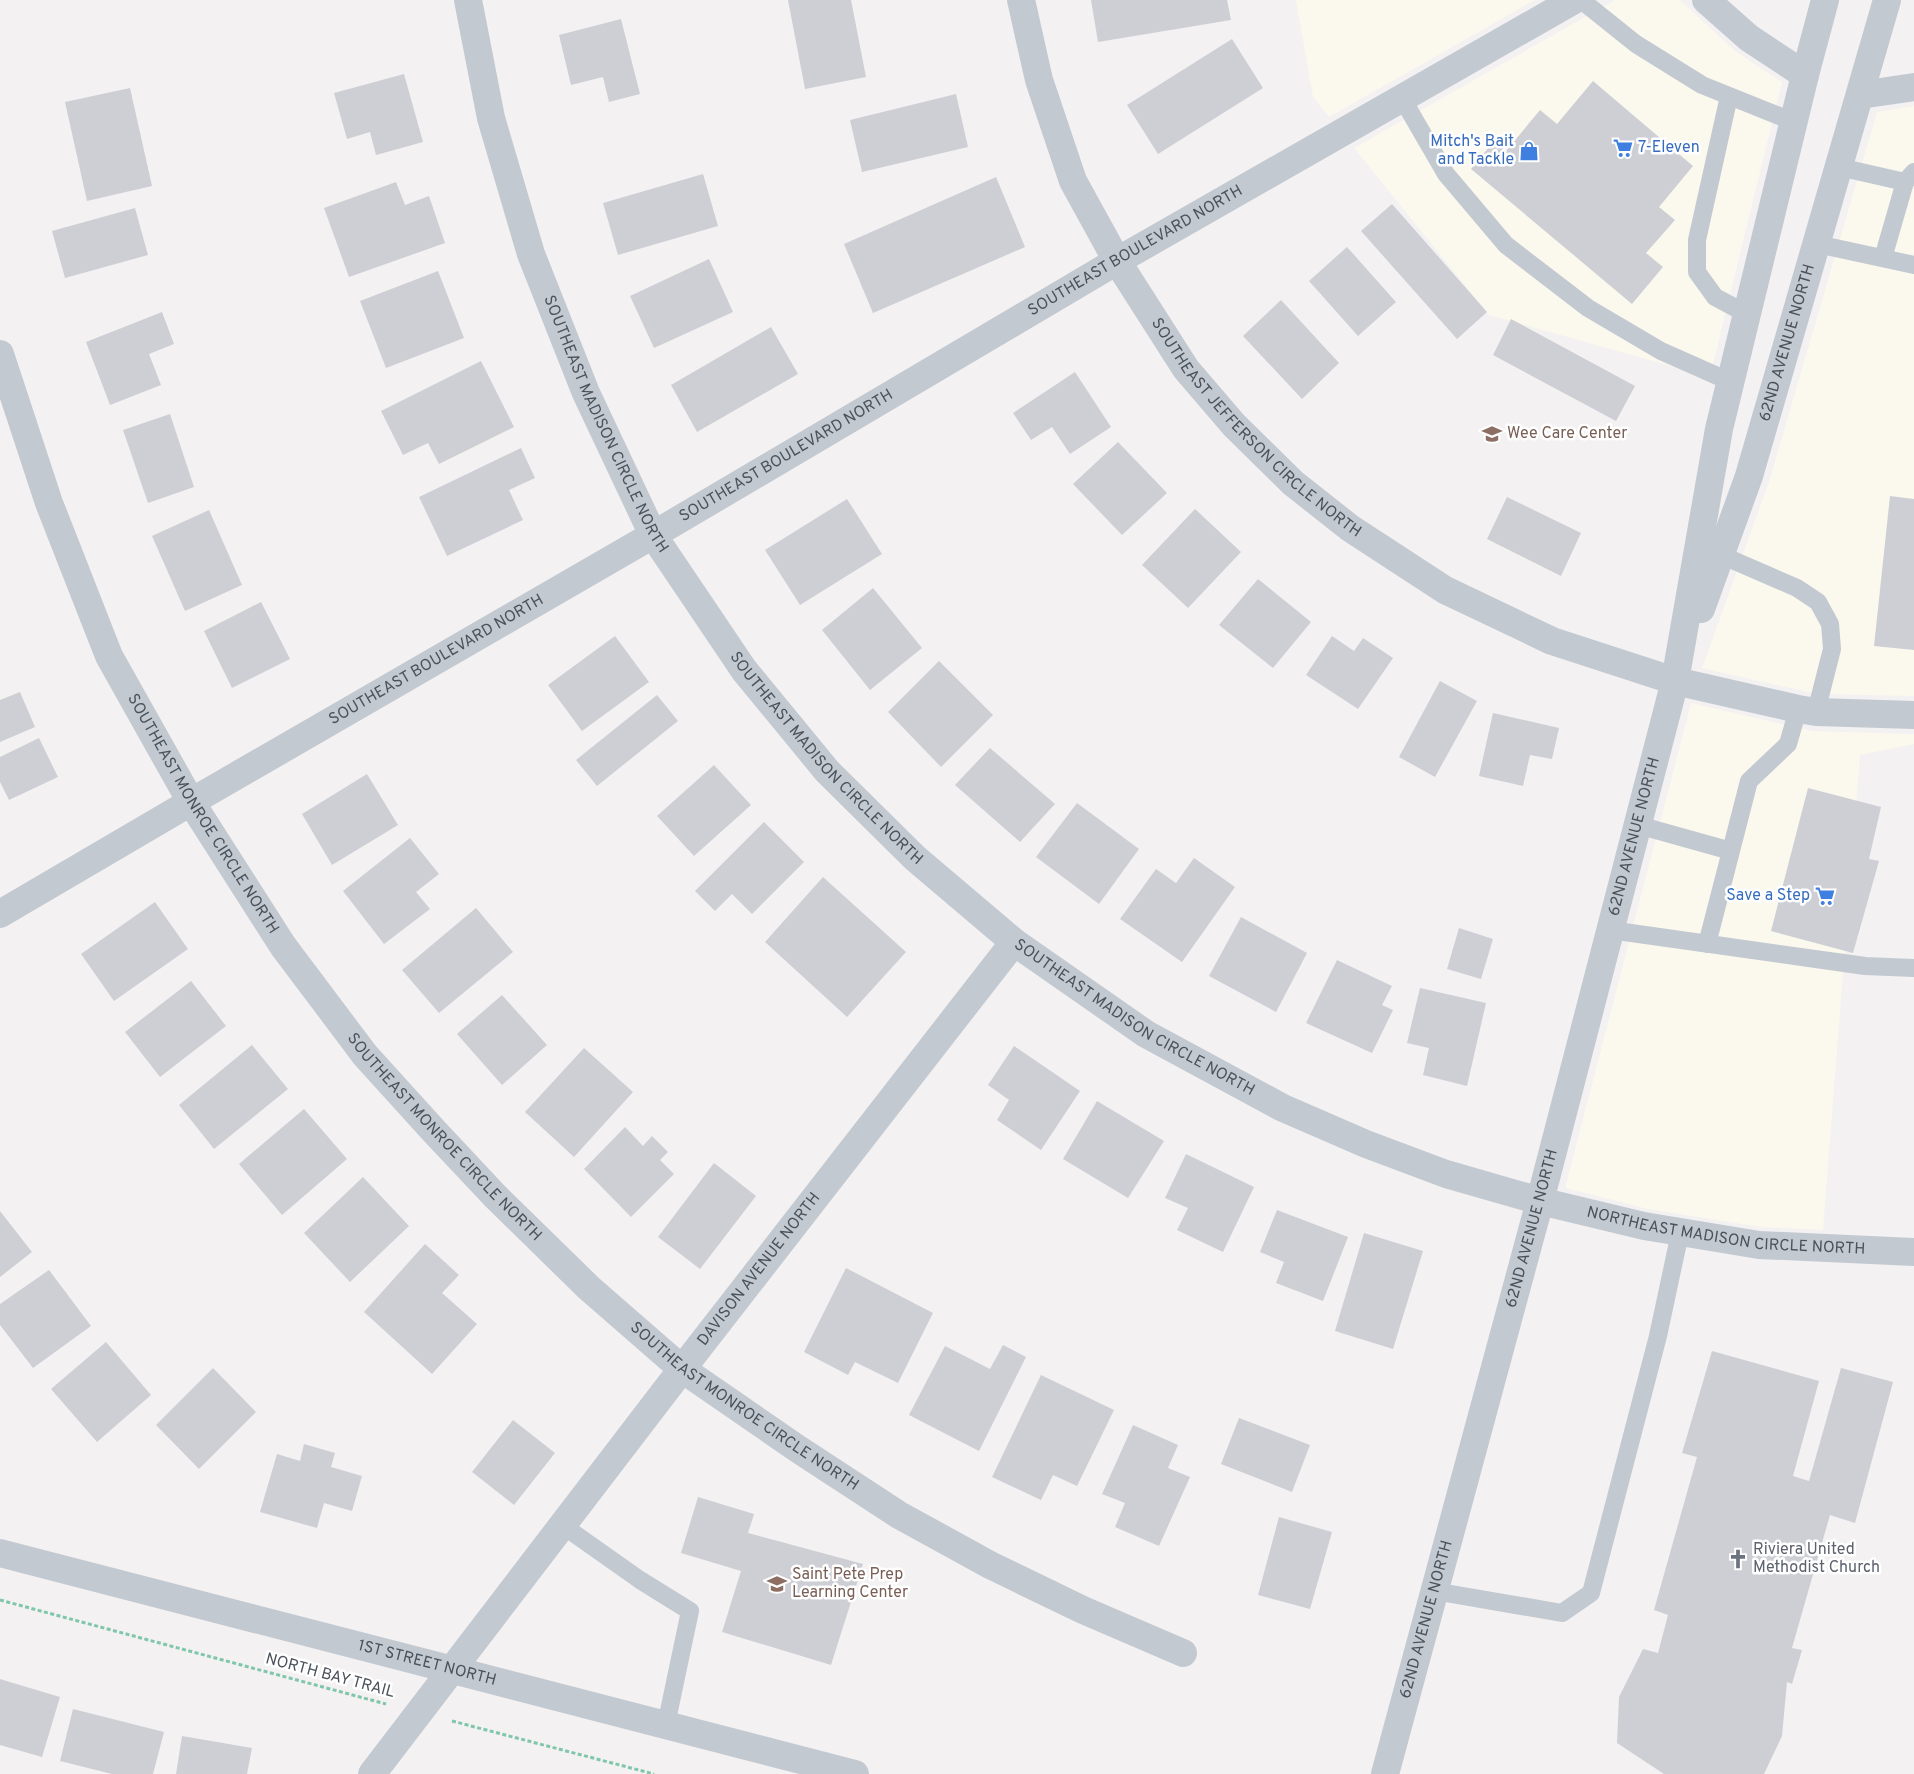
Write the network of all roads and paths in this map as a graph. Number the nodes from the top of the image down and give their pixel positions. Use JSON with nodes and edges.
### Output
{"nodes":[{"id":1,"x":468,"y":0,"type":"edge"},
{"id":2,"x":1021,"y":0,"type":"edge"},
{"id":3,"x":1574,"y":0,"type":"edge"},
{"id":4,"x":1581,"y":0,"type":"edge"},
{"id":5,"x":1706,"y":0,"type":"edge"},
{"id":6,"x":1826,"y":0,"type":"edge"},
{"id":7,"x":1887,"y":0,"type":"edge"},
{"id":8,"x":1805,"y":75,"type":"junction"},
{"id":9,"x":1914,"y":87,"type":"edge"},
{"id":10,"x":1860,"y":95,"type":"junction"},
{"id":11,"x":1729,"y":96,"type":"junction"},
{"id":12,"x":1402,"y":98,"type":"junction"},
{"id":13,"x":1794,"y":122,"type":"junction"},
{"id":14,"x":1839,"y":167,"type":"junction"},
{"id":15,"x":1909,"y":177,"type":"edge"},
{"id":16,"x":1817,"y":244,"type":"junction"},
{"id":17,"x":1883,"y":258,"type":"junction"},
{"id":18,"x":1117,"y":261,"type":"junction"},
{"id":19,"x":1914,"y":265,"type":"edge"},
{"id":20,"x":1747,"y":314,"type":"junction"},
{"id":21,"x":0,"y":354,"type":"edge"},
{"id":22,"x":1731,"y":382,"type":"junction"},
{"id":23,"x":654,"y":535,"type":"junction"},
{"id":24,"x":1721,"y":555,"type":"junction"},
{"id":25,"x":1675,"y":681,"type":"junction"},
{"id":26,"x":1807,"y":711,"type":"junction"},
{"id":27,"x":1914,"y":715,"type":"edge"},
{"id":28,"x":191,"y":802,"type":"junction"},
{"id":29,"x":1638,"y":825,"type":"junction"},
{"id":30,"x":1731,"y":851,"type":"junction"},
{"id":31,"x":0,"y":914,"type":"edge"},
{"id":32,"x":1610,"y":930,"type":"junction"},
{"id":33,"x":1014,"y":942,"type":"junction"},
{"id":34,"x":1707,"y":944,"type":"junction"},
{"id":35,"x":1914,"y":968,"type":"edge"},
{"id":36,"x":1540,"y":1201,"type":"junction"},
{"id":37,"x":1680,"y":1232,"type":"junction"},
{"id":38,"x":1914,"y":1252,"type":"edge"},
{"id":39,"x":682,"y":1369,"type":"junction"},
{"id":40,"x":562,"y":1525,"type":"junction"},
{"id":41,"x":0,"y":1553,"type":"edge"},
{"id":42,"x":1434,"y":1591,"type":"junction"},
{"id":43,"x":0,"y":1600,"type":"edge"},
{"id":44,"x":1183,"y":1653,"type":"dead end"},
{"id":45,"x":451,"y":1669,"type":"junction"},
{"id":46,"x":418,"y":1712,"type":"junction"},
{"id":47,"x":666,"y":1725,"type":"junction"},
{"id":48,"x":372,"y":1774,"type":"edge"},
{"id":49,"x":654,"y":1774,"type":"edge"},
{"id":50,"x":855,"y":1774,"type":"edge"},
{"id":51,"x":1385,"y":1774,"type":"edge"}],
"edges":[{"from":1,"to":23,"type":"street","name":"SOUTHEAST MADISON CIRCLE NORTH"},
{"from":2,"to":18,"type":"street","name":"SOUTHEAST JEFFERSON CIRCLE NORTH"},
{"from":3,"to":12,"type":"street","name":"SOUTHEAST BOULEVARD NORTH"},
{"from":4,"to":11,"type":"lane"},
{"from":5,"to":8,"type":"street"},
{"from":6,"to":8,"type":"street","name":"62ND AVENUE NORTH"},
{"from":7,"to":10,"type":"street","name":"62ND AVENUE NORTH"},
{"from":8,"to":13,"type":"street","name":"62ND AVENUE NORTH"},
{"from":9,"to":10,"type":"street"},
{"from":10,"to":14,"type":"street","name":"62ND AVENUE NORTH"},
{"from":11,"to":13,"type":"lane"},
{"from":11,"to":20,"type":"lane"},
{"from":12,"to":18,"type":"street","name":"SOUTHEAST BOULEVARD NORTH"},
{"from":12,"to":22,"type":"lane"},
{"from":13,"to":20,"type":"street","name":"62ND AVENUE NORTH"},
{"from":14,"to":15,"type":"lane"},
{"from":14,"to":16,"type":"street","name":"62ND AVENUE NORTH"},
{"from":15,"to":17,"type":"lane"},
{"from":16,"to":17,"type":"lane"},
{"from":16,"to":24,"type":"street","name":"62ND AVENUE NORTH"},
{"from":17,"to":19,"type":"lane"},
{"from":18,"to":23,"type":"street","name":"SOUTHEAST BOULEVARD NORTH"},
{"from":18,"to":25,"type":"street","name":"SOUTHEAST JEFFERSON CIRCLE NORTH"},
{"from":20,"to":22,"type":"street","name":"62ND AVENUE NORTH"},
{"from":21,"to":28,"type":"street","name":"SOUTHEAST MONROE CIRCLE NORTH"},
{"from":22,"to":25,"type":"street","name":"62ND AVENUE NORTH"},
{"from":23,"to":28,"type":"street","name":"SOUTHEAST BOULEVARD NORTH"},
{"from":23,"to":33,"type":"street","name":"SOUTHEAST MADISON CIRCLE NORTH"},
{"from":24,"to":25,"type":"street","name":"62ND AVENUE NORTH"},
{"from":24,"to":26,"type":"lane"},
{"from":25,"to":26,"type":"street","name":"SOUTHEAST JEFFERSON CIRCLE NORTH"},
{"from":25,"to":29,"type":"street","name":"62ND AVENUE NORTH"},
{"from":26,"to":27,"type":"street","name":"SOUTHEAST JEFFERSON CIRCLE NORTH"},
{"from":26,"to":30,"type":"lane"},
{"from":28,"to":31,"type":"street","name":"SOUTHEAST BOULEVARD NORTH"},
{"from":28,"to":39,"type":"street","name":"SOUTHEAST MONROE CIRCLE NORTH"},
{"from":29,"to":30,"type":"lane"},
{"from":29,"to":32,"type":"street","name":"62ND AVENUE NORTH"},
{"from":30,"to":34,"type":"lane"},
{"from":32,"to":34,"type":"lane"},
{"from":32,"to":36,"type":"street","name":"62ND AVENUE NORTH"},
{"from":33,"to":36,"type":"street","name":"SOUTHEAST MADISON CIRCLE NORTH"},
{"from":33,"to":39,"type":"street","name":"DAVISON AVENUE NORTH"},
{"from":34,"to":35,"type":"lane"},
{"from":36,"to":37,"type":"street","name":"NORTHEAST MADISON CIRCLE NORTH"},
{"from":36,"to":42,"type":"street","name":"62ND AVENUE NORTH"},
{"from":37,"to":38,"type":"street","name":"NORTHEAST MADISON CIRCLE NORTH"},
{"from":37,"to":42,"type":"lane"},
{"from":39,"to":40,"type":"street","name":"DAVISON AVENUE NORTH"},
{"from":39,"to":44,"type":"street","name":"SOUTHEAST MONROE CIRCLE NORTH"},
{"from":40,"to":45,"type":"street","name":"DAVISON AVENUE NORTH"},
{"from":40,"to":47,"type":"lane"},
{"from":41,"to":45,"type":"street","name":"1ST STREET NORTH"},
{"from":42,"to":51,"type":"street","name":"62ND AVENUE NORTH"},
{"from":43,"to":46,"type":"path","name":"NORTH BAY TRAIL"},
{"from":45,"to":46,"type":"street","name":"DAVISON AVENUE NORTH"},
{"from":45,"to":47,"type":"street","name":"1ST STREET NORTH"},
{"from":46,"to":48,"type":"street","name":"DAVISON AVENUE NORTH"},
{"from":46,"to":49,"type":"path","name":"NORTH BAY TRAIL"},
{"from":47,"to":50,"type":"street","name":"1ST STREET NORTH"}]}
